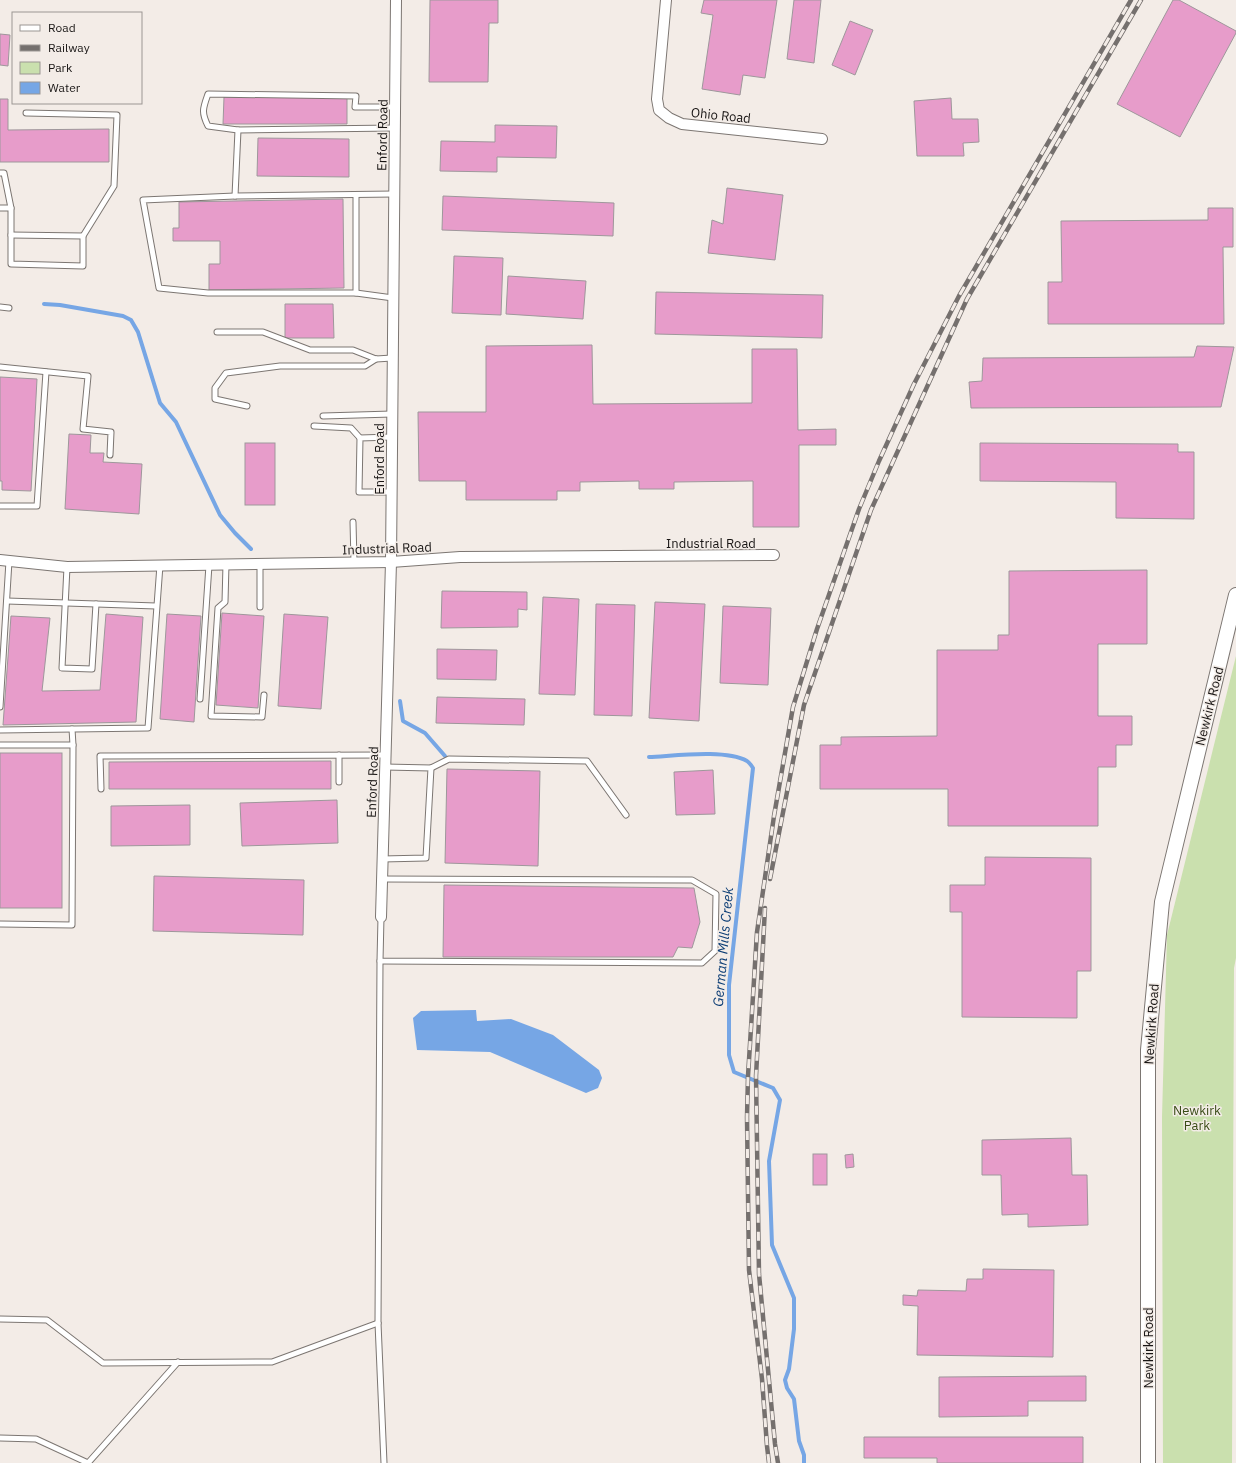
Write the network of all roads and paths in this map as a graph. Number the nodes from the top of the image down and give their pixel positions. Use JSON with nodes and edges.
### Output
{"nodes":[{"id":1,"x":396,"y":0,"type":"edge"},
{"id":2,"x":666,"y":0,"type":"edge"},
{"id":3,"x":395,"y":107,"type":"junction"},
{"id":4,"x":26,"y":114,"type":"dead end"},
{"id":5,"x":395,"y":128,"type":"junction"},
{"id":6,"x":238,"y":130,"type":"junction"},
{"id":7,"x":822,"y":139,"type":"dead end"},
{"id":8,"x":0,"y":173,"type":"edge"},
{"id":9,"x":394,"y":194,"type":"junction"},
{"id":10,"x":356,"y":195,"type":"junction"},
{"id":11,"x":235,"y":196,"type":"junction"},
{"id":12,"x":0,"y":208,"type":"edge"},
{"id":13,"x":11,"y":208,"type":"junction"},
{"id":14,"x":11,"y":235,"type":"junction"},
{"id":15,"x":83,"y":236,"type":"junction"},
{"id":16,"x":356,"y":293,"type":"junction"},
{"id":17,"x":393,"y":298,"type":"junction"},
{"id":18,"x":0,"y":307,"type":"edge"},
{"id":19,"x":9,"y":308,"type":"dead end"},
{"id":20,"x":218,"y":332,"type":"dead end"},
{"id":21,"x":392,"y":358,"type":"junction"},
{"id":22,"x":376,"y":359,"type":"junction"},
{"id":23,"x":0,"y":367,"type":"edge"},
{"id":24,"x":46,"y":372,"type":"junction"},
{"id":25,"x":247,"y":406,"type":"dead end"},
{"id":26,"x":392,"y":414,"type":"junction"},
{"id":27,"x":323,"y":416,"type":"dead end"},
{"id":28,"x":314,"y":426,"type":"dead end"},
{"id":29,"x":392,"y":437,"type":"junction"},
{"id":30,"x":360,"y":438,"type":"junction"},
{"id":31,"x":110,"y":455,"type":"dead end"},
{"id":32,"x":392,"y":492,"type":"junction"},
{"id":33,"x":0,"y":506,"type":"edge"},
{"id":34,"x":353,"y":522,"type":"dead end"},
{"id":35,"x":774,"y":555,"type":"dead end"},
{"id":36,"x":5,"y":560,"type":"edge"},
{"id":37,"x":354,"y":562,"type":"junction"},
{"id":38,"x":391,"y":562,"type":"junction"},
{"id":39,"x":208,"y":564,"type":"junction"},
{"id":40,"x":226,"y":564,"type":"junction"},
{"id":41,"x":260,"y":564,"type":"junction"},
{"id":42,"x":160,"y":565,"type":"junction"},
{"id":43,"x":67,"y":567,"type":"junction"},
{"id":44,"x":1236,"y":594,"type":"edge"},
{"id":45,"x":7,"y":601,"type":"junction"},
{"id":46,"x":65,"y":603,"type":"junction"},
{"id":47,"x":96,"y":604,"type":"junction"},
{"id":48,"x":156,"y":606,"type":"junction"},
{"id":49,"x":260,"y":607,"type":"dead end"},
{"id":50,"x":264,"y":695,"type":"dead end"},
{"id":51,"x":200,"y":699,"type":"dead end"},
{"id":52,"x":0,"y":707,"type":"edge"},
{"id":53,"x":72,"y":729,"type":"junction"},
{"id":54,"x":0,"y":730,"type":"edge"},
{"id":55,"x":0,"y":745,"type":"edge"},
{"id":56,"x":72,"y":745,"type":"junction"},
{"id":57,"x":339,"y":755,"type":"junction"},
{"id":58,"x":385,"y":755,"type":"junction"},
{"id":59,"x":385,"y":767,"type":"junction"},
{"id":60,"x":431,"y":768,"type":"junction"},
{"id":61,"x":339,"y":782,"type":"dead end"},
{"id":62,"x":100,"y":789,"type":"dead end"},
{"id":63,"x":626,"y":814,"type":"dead end"},
{"id":64,"x":382,"y":859,"type":"junction"},
{"id":65,"x":382,"y":879,"type":"junction"},
{"id":66,"x":381,"y":917,"type":"joint"},
{"id":67,"x":0,"y":924,"type":"edge"},
{"id":68,"x":380,"y":961,"type":"junction"},
{"id":69,"x":0,"y":1319,"type":"edge"},
{"id":70,"x":378,"y":1323,"type":"junction"},
{"id":71,"x":178,"y":1362,"type":"junction"},
{"id":72,"x":0,"y":1438,"type":"edge"},
{"id":73,"x":384,"y":1463,"type":"edge"},
{"id":74,"x":1148,"y":1463,"type":"edge"}],
"edges":[{"from":1,"to":3,"type":"street","name":"Enford Road"},
{"from":2,"to":7,"type":"street","name":"Ohio Road"},
{"from":3,"to":5,"type":"street","name":"Enford Road"},
{"from":3,"to":6,"type":"lane"},
{"from":4,"to":15,"type":"lane"},
{"from":5,"to":6,"type":"lane"},
{"from":5,"to":9,"type":"street","name":"Enford Road"},
{"from":6,"to":11,"type":"lane"},
{"from":8,"to":13,"type":"lane"},
{"from":9,"to":10,"type":"lane"},
{"from":9,"to":17,"type":"street","name":"Enford Road"},
{"from":10,"to":11,"type":"lane"},
{"from":10,"to":16,"type":"lane"},
{"from":11,"to":16,"type":"lane"},
{"from":12,"to":13,"type":"lane"},
{"from":13,"to":14,"type":"lane"},
{"from":14,"to":15,"type":"lane"},
{"from":14,"to":15,"type":"lane"},
{"from":16,"to":17,"type":"lane"},
{"from":17,"to":21,"type":"street","name":"Enford Road"},
{"from":18,"to":19,"type":"lane"},
{"from":20,"to":22,"type":"lane"},
{"from":21,"to":22,"type":"lane"},
{"from":21,"to":26,"type":"street","name":"Enford Road"},
{"from":22,"to":25,"type":"lane"},
{"from":23,"to":24,"type":"lane"},
{"from":24,"to":31,"type":"lane"},
{"from":24,"to":33,"type":"lane"},
{"from":26,"to":27,"type":"lane"},
{"from":26,"to":29,"type":"street","name":"Enford Road"},
{"from":28,"to":30,"type":"lane"},
{"from":29,"to":30,"type":"lane"},
{"from":29,"to":32,"type":"street","name":"Enford Road"},
{"from":30,"to":32,"type":"lane"},
{"from":32,"to":38,"type":"street","name":"Enford Road"},
{"from":34,"to":37,"type":"lane"},
{"from":35,"to":38,"type":"street","name":"Industrial Road"},
{"from":36,"to":43,"type":"street","name":"Industrial Road"},
{"from":36,"to":45,"type":"lane"},
{"from":37,"to":38,"type":"street","name":"Industrial Road"},
{"from":37,"to":41,"type":"street","name":"Industrial Road"},
{"from":38,"to":58,"type":"street","name":"Enford Road"},
{"from":39,"to":40,"type":"street","name":"Industrial Road"},
{"from":39,"to":42,"type":"street","name":"Industrial Road"},
{"from":39,"to":51,"type":"lane"},
{"from":40,"to":41,"type":"street","name":"Industrial Road"},
{"from":40,"to":50,"type":"lane"},
{"from":41,"to":49,"type":"lane"},
{"from":42,"to":43,"type":"street","name":"Industrial Road"},
{"from":42,"to":48,"type":"lane"},
{"from":43,"to":46,"type":"lane"},
{"from":44,"to":74,"type":"street","name":"Newkirk Road"},
{"from":45,"to":46,"type":"lane"},
{"from":45,"to":52,"type":"lane"},
{"from":46,"to":47,"type":"lane"},
{"from":46,"to":47,"type":"lane"},
{"from":47,"to":48,"type":"lane"},
{"from":48,"to":53,"type":"lane"},
{"from":53,"to":54,"type":"lane"},
{"from":53,"to":56,"type":"lane"},
{"from":55,"to":56,"type":"lane"},
{"from":56,"to":67,"type":"lane"},
{"from":57,"to":58,"type":"lane"},
{"from":57,"to":61,"type":"lane"},
{"from":57,"to":62,"type":"lane"},
{"from":58,"to":59,"type":"street","name":"Enford Road"},
{"from":59,"to":60,"type":"lane"},
{"from":59,"to":64,"type":"street","name":"Enford Road"},
{"from":60,"to":63,"type":"lane"},
{"from":60,"to":64,"type":"lane"},
{"from":64,"to":65,"type":"street","name":"Enford Road"},
{"from":65,"to":66,"type":"street","name":"Enford Road"},
{"from":65,"to":68,"type":"lane"},
{"from":66,"to":68,"type":"lane"},
{"from":68,"to":70,"type":"lane"},
{"from":69,"to":71,"type":"lane"},
{"from":70,"to":71,"type":"lane"},
{"from":70,"to":73,"type":"lane"},
{"from":71,"to":72,"type":"lane"}]}
